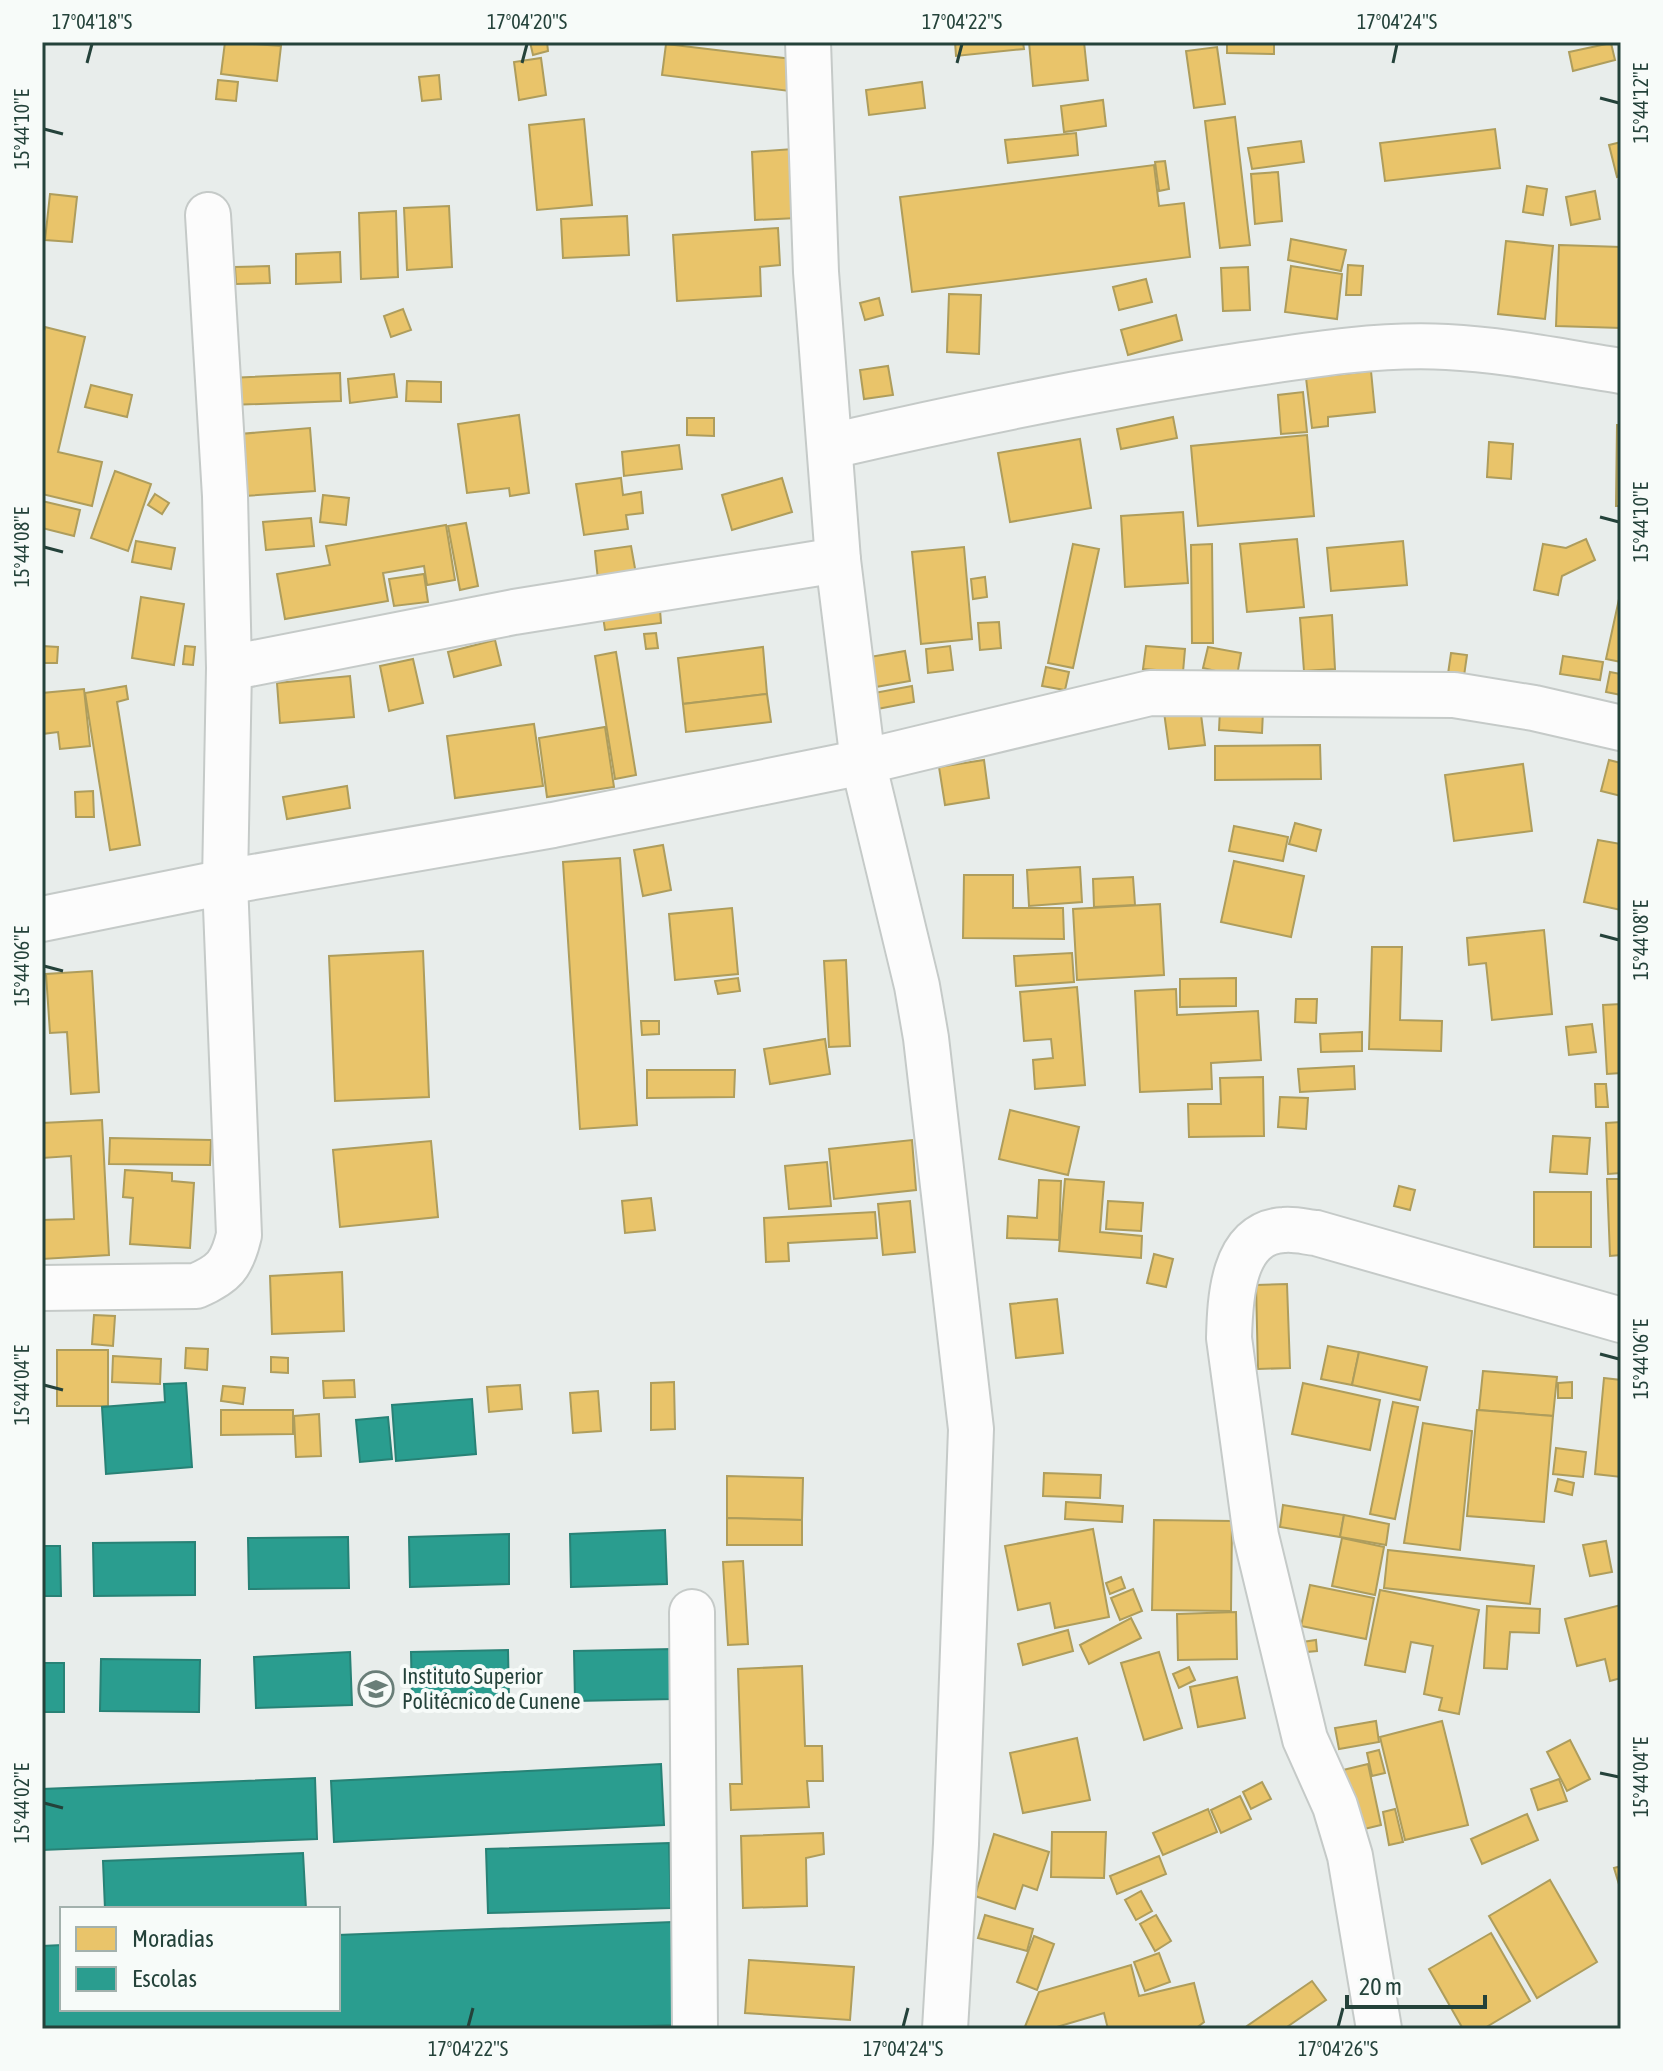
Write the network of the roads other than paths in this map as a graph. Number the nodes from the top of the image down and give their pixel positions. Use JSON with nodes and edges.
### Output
{"nodes":[{"id":1,"x":808,"y":42,"type":"edge"},
{"id":2,"x":208,"y":215,"type":"dead end"},
{"id":3,"x":1621,"y":371,"type":"edge"},
{"id":4,"x":831,"y":446,"type":"junction"},
{"id":5,"x":838,"y":560,"type":"junction"},
{"id":6,"x":229,"y":668,"type":"junction"},
{"id":7,"x":1621,"y":728,"type":"edge"},
{"id":8,"x":863,"y":762,"type":"junction"},
{"id":9,"x":225,"y":882,"type":"junction"},
{"id":10,"x":42,"y":919,"type":"edge"},
{"id":11,"x":42,"y":1288,"type":"edge"},
{"id":12,"x":1621,"y":1320,"type":"edge"},
{"id":13,"x":692,"y":1612,"type":"dead end"},
{"id":14,"x":695,"y":2029,"type":"edge"},
{"id":15,"x":945,"y":2029,"type":"edge"},
{"id":16,"x":1379,"y":2029,"type":"edge"}],
"edges":[{"from":1,"to":4,"type":"lane"},
{"from":2,"to":6,"type":"lane"},
{"from":3,"to":4,"type":"lane"},
{"from":4,"to":5,"type":"lane"},
{"from":5,"to":6,"type":"lane"},
{"from":5,"to":8,"type":"lane"},
{"from":6,"to":9,"type":"lane"},
{"from":7,"to":8,"type":"lane"},
{"from":8,"to":9,"type":"lane"},
{"from":8,"to":15,"type":"lane"},
{"from":9,"to":10,"type":"lane"},
{"from":9,"to":11,"type":"lane"},
{"from":12,"to":16,"type":"lane"},
{"from":13,"to":14,"type":"lane"}]}
